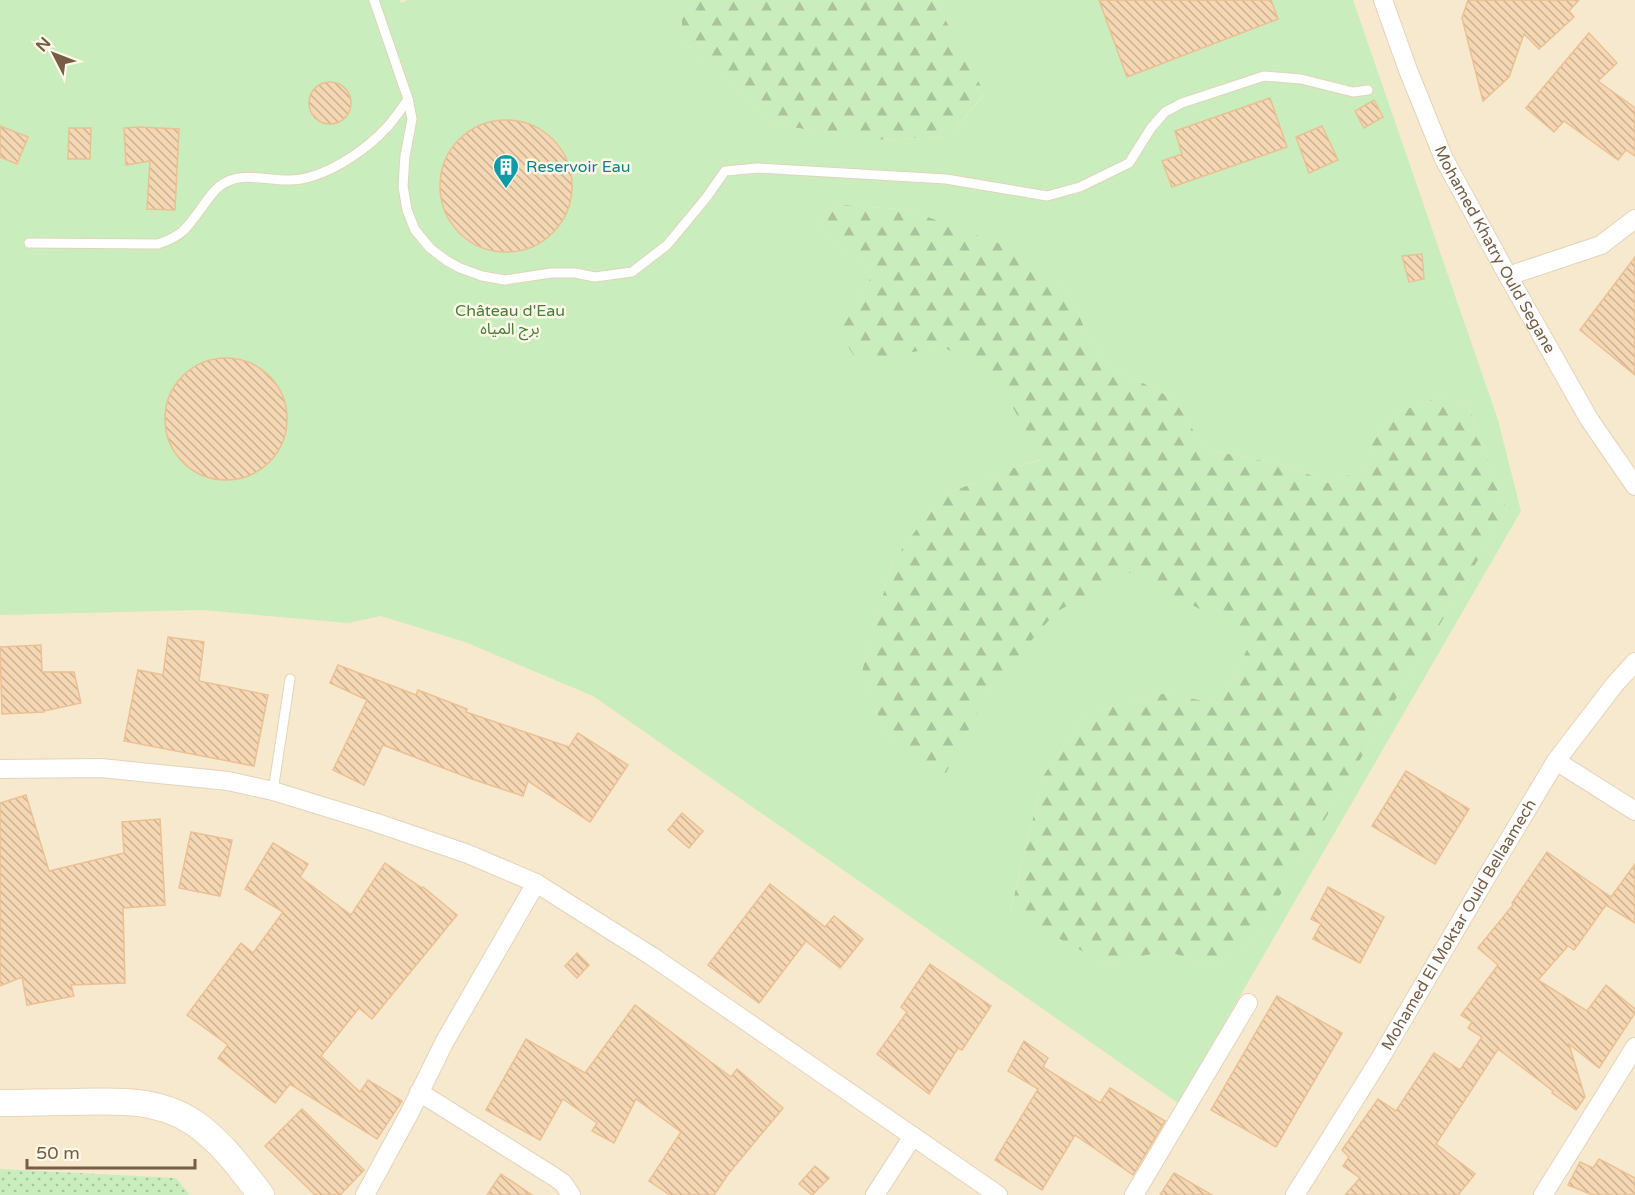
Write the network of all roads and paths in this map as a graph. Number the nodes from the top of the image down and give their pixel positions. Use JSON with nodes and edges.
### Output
{"nodes":[{"id":1,"x":375,"y":0,"type":"edge"},
{"id":2,"x":1383,"y":0,"type":"edge"},
{"id":3,"x":1368,"y":90,"type":"dead end"},
{"id":4,"x":408,"y":99,"type":"junction"},
{"id":5,"x":1635,"y":219,"type":"edge"},
{"id":6,"x":29,"y":243,"type":"dead end"},
{"id":7,"x":1508,"y":276,"type":"junction"},
{"id":8,"x":1635,"y":486,"type":"edge"},
{"id":9,"x":1635,"y":662,"type":"edge"},
{"id":10,"x":290,"y":679,"type":"dead end"},
{"id":11,"x":1556,"y":761,"type":"junction"},
{"id":12,"x":0,"y":769,"type":"edge"},
{"id":13,"x":273,"y":791,"type":"junction"},
{"id":14,"x":1635,"y":811,"type":"edge"},
{"id":15,"x":536,"y":883,"type":"junction"},
{"id":16,"x":1248,"y":1003,"type":"dead end"},
{"id":17,"x":1635,"y":1047,"type":"edge"},
{"id":18,"x":419,"y":1092,"type":"junction"},
{"id":19,"x":0,"y":1103,"type":"edge"},
{"id":20,"x":914,"y":1136,"type":"junction"},
{"id":21,"x":261,"y":1195,"type":"edge"},
{"id":22,"x":365,"y":1195,"type":"edge"},
{"id":23,"x":571,"y":1195,"type":"edge"},
{"id":24,"x":874,"y":1195,"type":"edge"},
{"id":25,"x":998,"y":1195,"type":"edge"},
{"id":26,"x":1134,"y":1195,"type":"edge"},
{"id":27,"x":1295,"y":1195,"type":"edge"},
{"id":28,"x":1543,"y":1195,"type":"edge"}],
"edges":[{"from":1,"to":4,"type":"lane"},
{"from":2,"to":7,"type":"street","name":"Mohamed Khatry Ould Segane"},
{"from":3,"to":4,"type":"lane"},
{"from":4,"to":6,"type":"lane"},
{"from":5,"to":7,"type":"street"},
{"from":7,"to":8,"type":"street","name":"Mohamed Khatry Ould Segane"},
{"from":9,"to":11,"type":"street","name":"Mohamed El Moktar Ould Bellaamech"},
{"from":10,"to":13,"type":"lane"},
{"from":11,"to":14,"type":"street"},
{"from":11,"to":27,"type":"street","name":"Mohamed El Moktar Ould Bellaamech"},
{"from":12,"to":13,"type":"street"},
{"from":13,"to":15,"type":"street"},
{"from":15,"to":18,"type":"street"},
{"from":15,"to":20,"type":"street"},
{"from":16,"to":26,"type":"street"},
{"from":17,"to":28,"type":"street"},
{"from":18,"to":22,"type":"street"},
{"from":18,"to":23,"type":"street"},
{"from":19,"to":21,"type":"street"},
{"from":20,"to":24,"type":"street"},
{"from":20,"to":25,"type":"street"}]}
